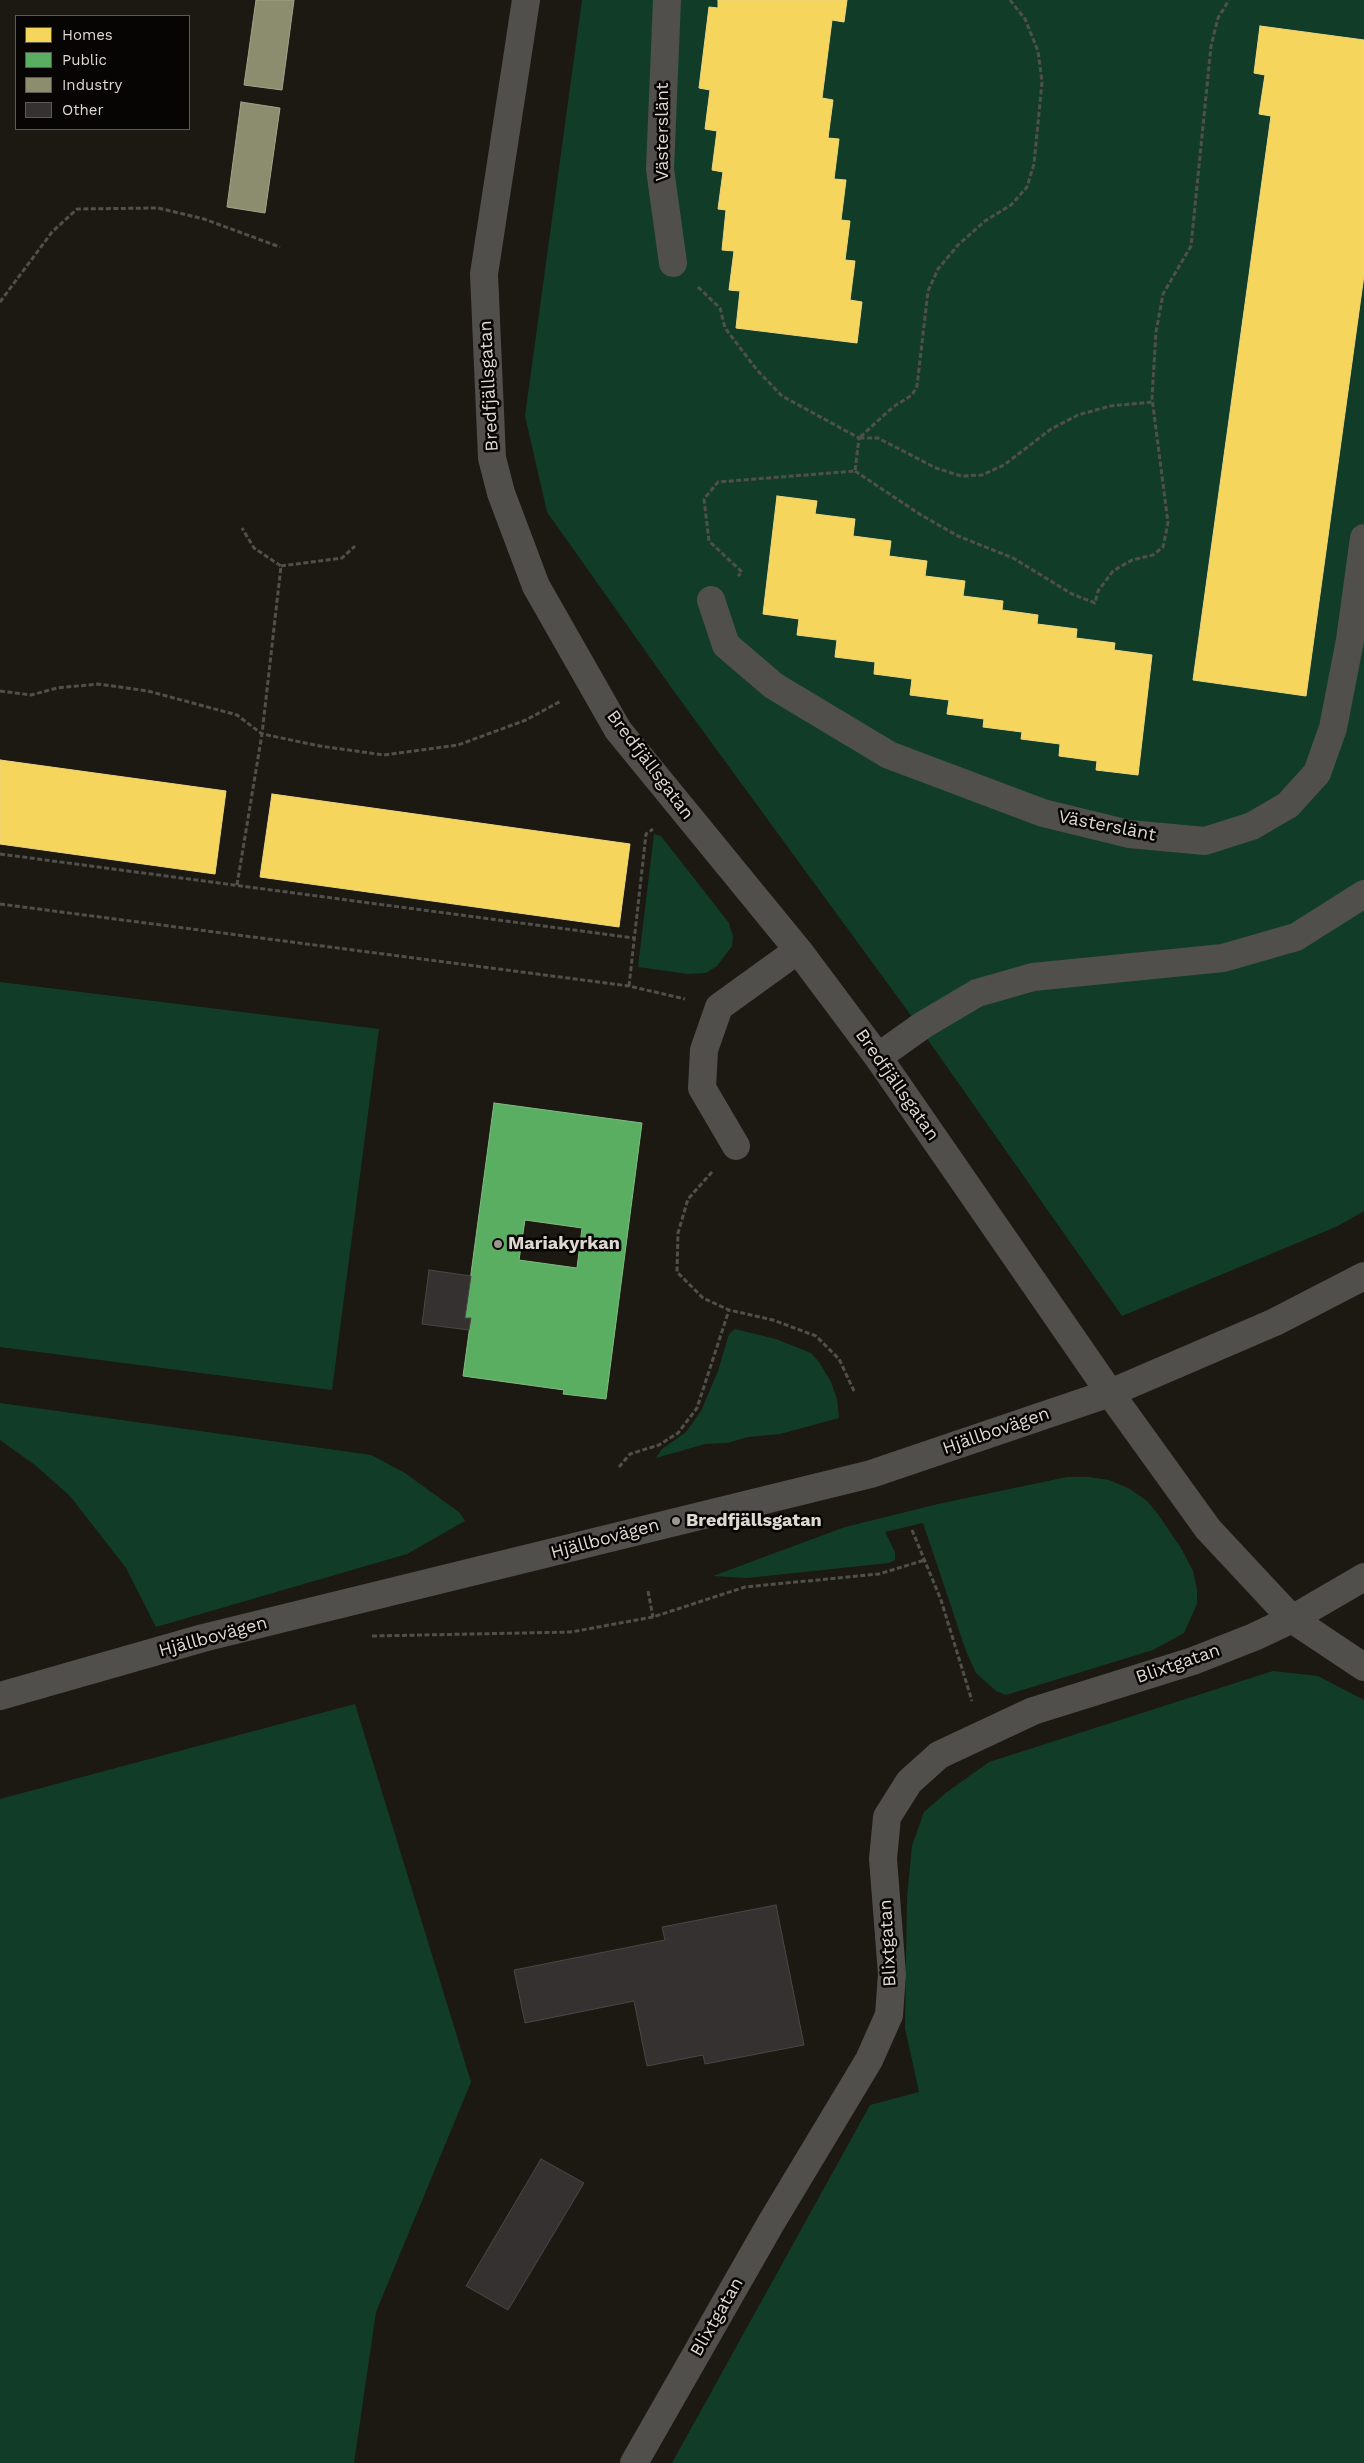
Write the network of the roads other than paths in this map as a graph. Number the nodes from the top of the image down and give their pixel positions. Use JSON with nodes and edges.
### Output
{"nodes":[{"id":1,"x":526,"y":0,"type":"edge"},
{"id":2,"x":667,"y":0,"type":"edge"},
{"id":3,"x":673,"y":263,"type":"road end"},
{"id":4,"x":1364,"y":538,"type":"edge"},
{"id":5,"x":711,"y":600,"type":"road end"},
{"id":6,"x":1364,"y":894,"type":"edge"},
{"id":7,"x":798,"y":950,"type":"junction"},
{"id":8,"x":878,"y":1057,"type":"junction"},
{"id":9,"x":736,"y":1146,"type":"road end"},
{"id":10,"x":1364,"y":1276,"type":"edge"},
{"id":11,"x":1110,"y":1393,"type":"junction"},
{"id":12,"x":1364,"y":1577,"type":"edge"},
{"id":13,"x":1292,"y":1619,"type":"junction"},
{"id":14,"x":1364,"y":1667,"type":"edge"},
{"id":15,"x":0,"y":1696,"type":"edge"},
{"id":16,"x":634,"y":2463,"type":"edge"}],
"edges":[{"from":1,"to":7,"type":"street","name":"Bredfjällsgatan"},
{"from":2,"to":3,"type":"street","name":"Västerslänt"},
{"from":4,"to":5,"type":"street","name":"Västerslänt"},
{"from":6,"to":8,"type":"street"},
{"from":7,"to":8,"type":"street","name":"Bredfjällsgatan"},
{"from":7,"to":9,"type":"street"},
{"from":8,"to":11,"type":"street","name":"Bredfjällsgatan"},
{"from":10,"to":11,"type":"street","name":"Hjällbovägen"},
{"from":11,"to":13,"type":"street"},
{"from":11,"to":15,"type":"street","name":"Hjällbovägen"},
{"from":12,"to":13,"type":"street","name":"Blixtgatan"},
{"from":13,"to":14,"type":"street"},
{"from":13,"to":16,"type":"street","name":"Blixtgatan"}]}
